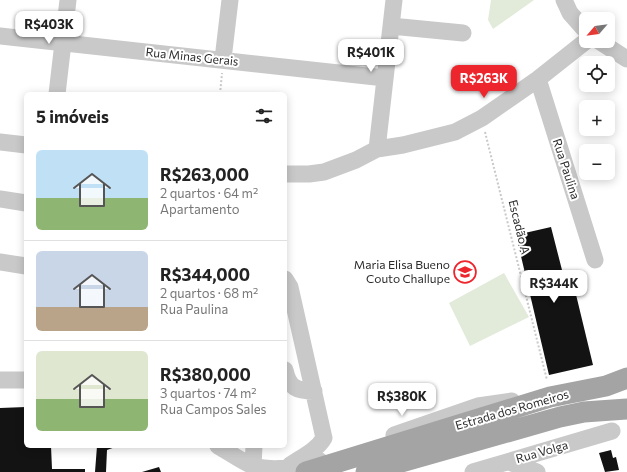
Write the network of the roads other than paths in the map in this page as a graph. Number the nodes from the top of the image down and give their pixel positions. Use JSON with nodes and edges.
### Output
{"nodes":[{"id":1,"x":68,"y":0,"type":"edge"},
{"id":2,"x":230,"y":0,"type":"edge"},
{"id":3,"x":394,"y":0,"type":"edge"},
{"id":4,"x":564,"y":0,"type":"edge"},
{"id":5,"x":579,"y":23,"type":"edge"},
{"id":6,"x":391,"y":26,"type":"junction"},
{"id":7,"x":463,"y":33,"type":"dead end"},
{"id":8,"x":0,"y":36,"type":"edge"},
{"id":9,"x":63,"y":44,"type":"junction"},
{"id":10,"x":579,"y":47,"type":"edge"},
{"id":11,"x":610,"y":48,"type":"edge"},
{"id":12,"x":223,"y":59,"type":"junction"},
{"id":13,"x":627,"y":59,"type":"edge"},
{"id":14,"x":385,"y":78,"type":"junction"},
{"id":15,"x":538,"y":79,"type":"junction"},
{"id":16,"x":58,"y":92,"type":"edge"},
{"id":17,"x":0,"y":142,"type":"edge"},
{"id":18,"x":24,"y":146,"type":"edge"},
{"id":19,"x":377,"y":150,"type":"junction"},
{"id":20,"x":287,"y":174,"type":"edge"},
{"id":21,"x":0,"y":199,"type":"edge"},
{"id":22,"x":24,"y":203,"type":"edge"},
{"id":23,"x":595,"y":260,"type":"dead end"},
{"id":24,"x":0,"y":262,"type":"edge"},
{"id":25,"x":24,"y":266,"type":"edge"},
{"id":26,"x":287,"y":282,"type":"edge"},
{"id":27,"x":287,"y":374,"type":"edge"},
{"id":28,"x":627,"y":378,"type":"edge"},
{"id":29,"x":0,"y":380,"type":"edge"},
{"id":30,"x":24,"y":380,"type":"edge"},
{"id":31,"x":314,"y":391,"type":"junction"},
{"id":32,"x":550,"y":397,"type":"junction"},
{"id":33,"x":627,"y":409,"type":"edge"},
{"id":34,"x":612,"y":431,"type":"dead end"},
{"id":35,"x":222,"y":448,"type":"edge"},
{"id":36,"x":254,"y":448,"type":"edge"},
{"id":37,"x":509,"y":462,"type":"junction"},
{"id":38,"x":253,"y":466,"type":"junction"},
{"id":39,"x":285,"y":469,"type":"junction"},
{"id":40,"x":306,"y":472,"type":"edge"},
{"id":41,"x":366,"y":472,"type":"edge"},
{"id":42,"x":473,"y":472,"type":"edge"},
{"id":43,"x":537,"y":472,"type":"edge"}],
"edges":[{"from":1,"to":9,"type":"street"},
{"from":2,"to":12,"type":"street"},
{"from":3,"to":6,"type":"street"},
{"from":4,"to":5,"type":"street"},
{"from":6,"to":7,"type":"street"},
{"from":6,"to":14,"type":"street"},
{"from":8,"to":9,"type":"street","name":"Rua Minas Gerais"},
{"from":9,"to":12,"type":"street","name":"Rua Minas Gerais"},
{"from":9,"to":16,"type":"street"},
{"from":10,"to":15,"type":"street"},
{"from":11,"to":13,"type":"street"},
{"from":12,"to":14,"type":"street","name":"Rua Minas Gerais"},
{"from":14,"to":19,"type":"street"},
{"from":15,"to":19,"type":"street"},
{"from":15,"to":23,"type":"street","name":"Rua Paulina"},
{"from":17,"to":18,"type":"street"},
{"from":19,"to":20,"type":"street"},
{"from":21,"to":22,"type":"street"},
{"from":24,"to":25,"type":"street"},
{"from":26,"to":31,"type":"street"},
{"from":27,"to":31,"type":"street"},
{"from":28,"to":32,"type":"main road","name":"Estrada dos Romeiros"},
{"from":29,"to":30,"type":"street"},
{"from":31,"to":39,"type":"street"},
{"from":32,"to":39,"type":"street"},
{"from":32,"to":40,"type":"main road","name":"Estrada dos Romeiros"},
{"from":33,"to":41,"type":"main road","name":"Estrada dos Romeiros"},
{"from":34,"to":37,"type":"street","name":"Rua Volga"},
{"from":35,"to":38,"type":"street"},
{"from":36,"to":38,"type":"street"},
{"from":37,"to":42,"type":"street","name":"Rua Volga"},
{"from":37,"to":43,"type":"street"},
{"from":38,"to":39,"type":"street"}]}
